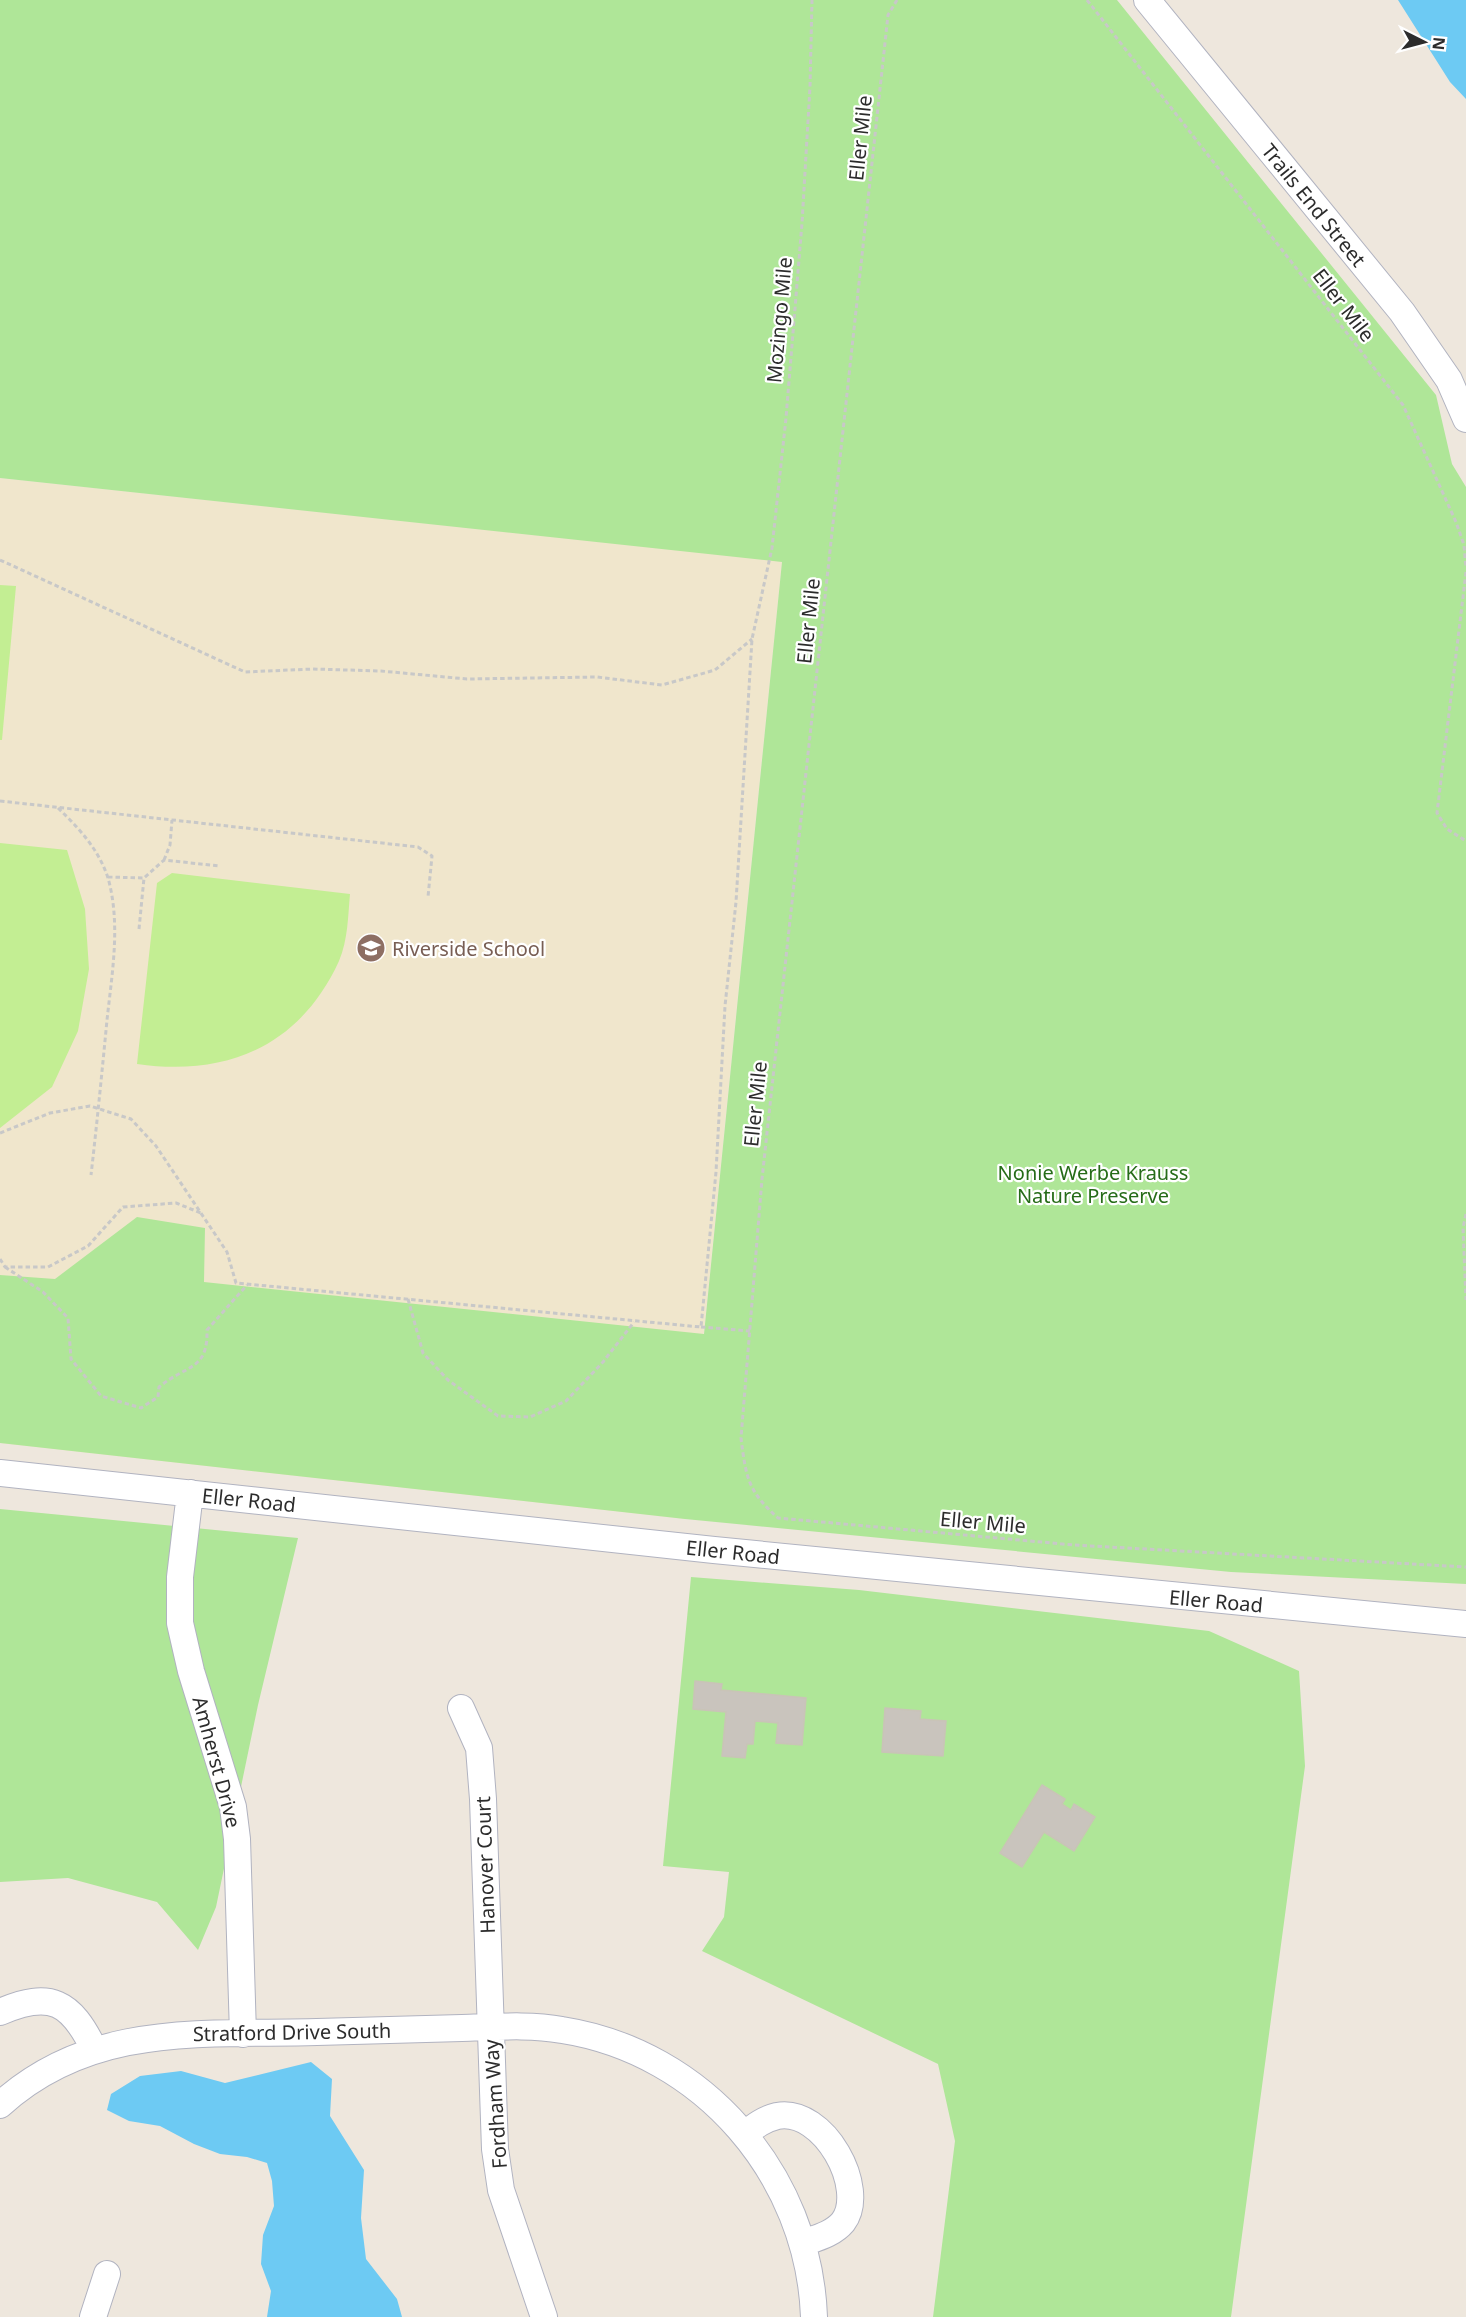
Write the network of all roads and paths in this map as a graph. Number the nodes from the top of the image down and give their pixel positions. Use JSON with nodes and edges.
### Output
{"nodes":[{"id":1,"x":812,"y":0,"type":"edge"},
{"id":2,"x":897,"y":0,"type":"edge"},
{"id":3,"x":1086,"y":0,"type":"edge"},
{"id":4,"x":1147,"y":0,"type":"edge"},
{"id":5,"x":1466,"y":419,"type":"edge"},
{"id":6,"x":0,"y":560,"type":"edge"},
{"id":7,"x":1466,"y":568,"type":"edge"},
{"id":8,"x":1466,"y":572,"type":"edge"},
{"id":9,"x":752,"y":639,"type":"junction"},
{"id":10,"x":0,"y":801,"type":"edge"},
{"id":11,"x":57,"y":807,"type":"junction"},
{"id":12,"x":172,"y":820,"type":"junction"},
{"id":13,"x":1466,"y":841,"type":"edge"},
{"id":14,"x":164,"y":860,"type":"junction"},
{"id":15,"x":219,"y":866,"type":"dead end"},
{"id":16,"x":108,"y":878,"type":"junction"},
{"id":17,"x":144,"y":878,"type":"junction"},
{"id":18,"x":428,"y":897,"type":"dead end"},
{"id":19,"x":139,"y":929,"type":"dead end"},
{"id":20,"x":98,"y":1108,"type":"junction"},
{"id":21,"x":0,"y":1133,"type":"edge"},
{"id":22,"x":91,"y":1175,"type":"dead end"},
{"id":23,"x":201,"y":1213,"type":"junction"},
{"id":24,"x":1466,"y":1214,"type":"edge"},
{"id":25,"x":0,"y":1259,"type":"edge"},
{"id":26,"x":5,"y":1267,"type":"junction"},
{"id":27,"x":248,"y":1284,"type":"junction"},
{"id":28,"x":408,"y":1299,"type":"junction"},
{"id":29,"x":1466,"y":1300,"type":"edge"},
{"id":30,"x":634,"y":1322,"type":"junction"},
{"id":31,"x":701,"y":1327,"type":"junction"},
{"id":32,"x":750,"y":1331,"type":"junction"},
{"id":33,"x":0,"y":1473,"type":"edge"},
{"id":34,"x":190,"y":1493,"type":"junction"},
{"id":35,"x":1466,"y":1567,"type":"edge"},
{"id":36,"x":1466,"y":1624,"type":"edge"},
{"id":37,"x":460,"y":1708,"type":"dead end"},
{"id":38,"x":0,"y":2012,"type":"edge"},
{"id":39,"x":490,"y":2027,"type":"junction"},
{"id":40,"x":243,"y":2034,"type":"junction"},
{"id":41,"x":94,"y":2049,"type":"junction"},
{"id":42,"x":0,"y":2105,"type":"edge"},
{"id":43,"x":745,"y":2134,"type":"junction"},
{"id":44,"x":802,"y":2243,"type":"junction"},
{"id":45,"x":107,"y":2274,"type":"dead end"},
{"id":46,"x":93,"y":2317,"type":"edge"},
{"id":47,"x":544,"y":2317,"type":"edge"},
{"id":48,"x":814,"y":2317,"type":"edge"}],
"edges":[{"from":1,"to":9,"type":"path","name":"Mozingo Mile"},
{"from":2,"to":32,"type":"path","name":"Eller Mile"},
{"from":3,"to":7,"type":"path","name":"Eller Mile"},
{"from":4,"to":5,"type":"street","name":"Trails End Street"},
{"from":6,"to":9,"type":"path"},
{"from":8,"to":13,"type":"path"},
{"from":9,"to":31,"type":"path","name":"Mozingo Mile"},
{"from":10,"to":11,"type":"path"},
{"from":11,"to":12,"type":"path"},
{"from":11,"to":16,"type":"path"},
{"from":12,"to":14,"type":"path"},
{"from":12,"to":18,"type":"path"},
{"from":14,"to":15,"type":"path"},
{"from":14,"to":17,"type":"path"},
{"from":16,"to":17,"type":"path"},
{"from":16,"to":20,"type":"path"},
{"from":17,"to":19,"type":"path"},
{"from":20,"to":21,"type":"path"},
{"from":20,"to":22,"type":"path"},
{"from":20,"to":23,"type":"path"},
{"from":23,"to":26,"type":"path"},
{"from":23,"to":27,"type":"path"},
{"from":24,"to":29,"type":"path"},
{"from":25,"to":26,"type":"path"},
{"from":26,"to":27,"type":"path"},
{"from":27,"to":28,"type":"path"},
{"from":28,"to":30,"type":"path"},
{"from":28,"to":30,"type":"path"},
{"from":30,"to":31,"type":"path"},
{"from":31,"to":32,"type":"path"},
{"from":32,"to":35,"type":"path","name":"Eller Mile"},
{"from":33,"to":34,"type":"street","name":"Eller Road"},
{"from":34,"to":36,"type":"street","name":"Eller Road"},
{"from":34,"to":40,"type":"street","name":"Amherst Drive"},
{"from":37,"to":39,"type":"street","name":"Hanover Court"},
{"from":38,"to":41,"type":"street"},
{"from":39,"to":40,"type":"street","name":"Stratford Drive South"},
{"from":39,"to":43,"type":"street","name":"Stratford Drive South"},
{"from":39,"to":47,"type":"street","name":"Fordham Way"},
{"from":40,"to":41,"type":"street","name":"Stratford Drive South"},
{"from":41,"to":42,"type":"street","name":"Stratford Drive South"},
{"from":43,"to":44,"type":"street","name":"Stratford Drive South"},
{"from":43,"to":44,"type":"street"},
{"from":44,"to":48,"type":"street","name":"Stratford Drive South"},
{"from":45,"to":46,"type":"street"}]}
